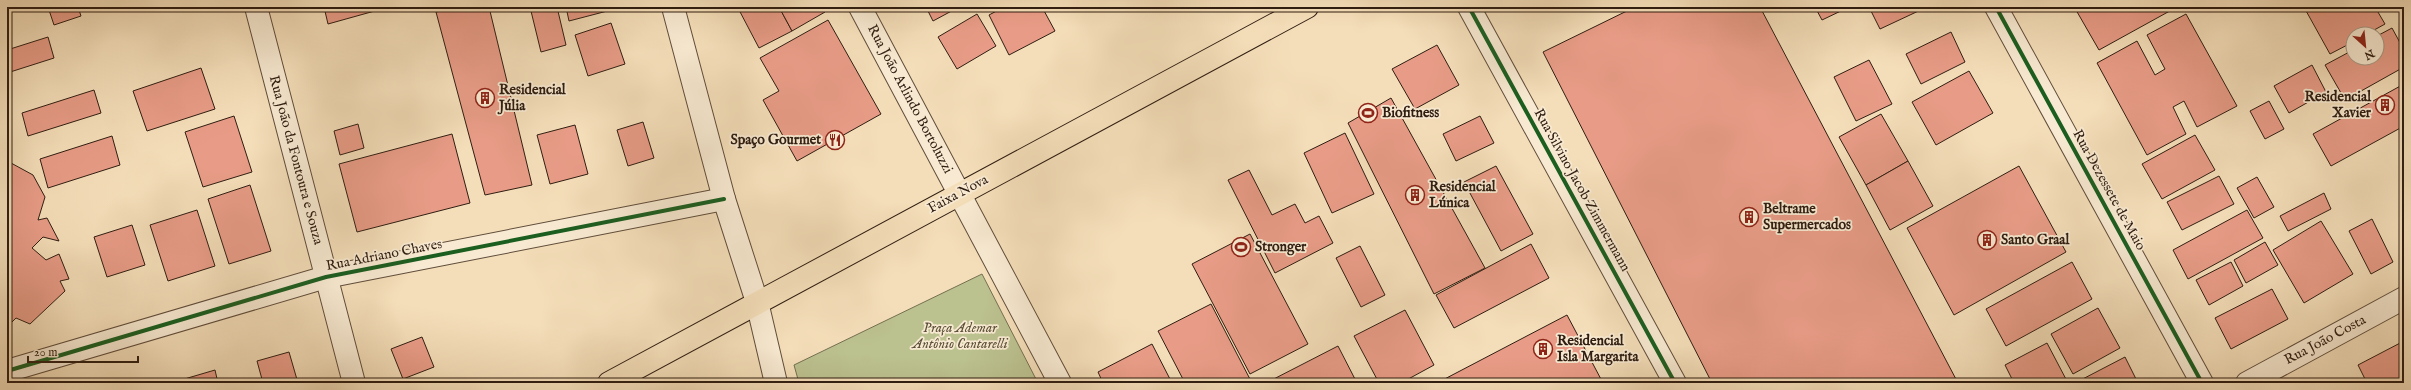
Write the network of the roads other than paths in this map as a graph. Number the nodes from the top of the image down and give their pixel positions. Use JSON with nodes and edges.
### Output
{"nodes":[{"id":1,"x":256,"y":7,"type":"edge"},
{"id":2,"x":673,"y":7,"type":"edge"},
{"id":3,"x":860,"y":7,"type":"edge"},
{"id":4,"x":1307,"y":7,"type":"edge"},
{"id":5,"x":1469,"y":7,"type":"edge"},
{"id":6,"x":1996,"y":7,"type":"edge"},
{"id":7,"x":960,"y":193,"type":"junction"},
{"id":8,"x":724,"y":199,"type":"junction"},
{"id":9,"x":326,"y":277,"type":"junction"},
{"id":10,"x":2404,"y":298,"type":"edge"},
{"id":11,"x":757,"y":302,"type":"junction"},
{"id":12,"x":7,"y":371,"type":"edge"},
{"id":13,"x":354,"y":383,"type":"edge"},
{"id":14,"x":609,"y":383,"type":"edge"},
{"id":15,"x":776,"y":383,"type":"edge"},
{"id":16,"x":1060,"y":383,"type":"edge"},
{"id":17,"x":1675,"y":383,"type":"edge"},
{"id":18,"x":2202,"y":383,"type":"edge"},
{"id":19,"x":2247,"y":383,"type":"edge"}],
"edges":[{"from":1,"to":9,"type":"street","name":"Rua João da Fontoura e Souza"},
{"from":2,"to":8,"type":"street"},
{"from":3,"to":7,"type":"street","name":"Rua João Arlindo Bortoluzzi"},
{"from":4,"to":7,"type":"highway","name":"Faixa Nova"},
{"from":5,"to":17,"type":"street","name":"Rua Silvino Jacob Zimmermann"},
{"from":6,"to":18,"type":"street","name":"Rua Dezessete de Maio"},
{"from":7,"to":11,"type":"highway","name":"Faixa Nova"},
{"from":7,"to":16,"type":"street","name":"Rua João Arlindo Bortoluzzi"},
{"from":8,"to":9,"type":"street","name":"Rua Adriano Chaves"},
{"from":8,"to":11,"type":"street"},
{"from":9,"to":12,"type":"street","name":"Rua Adriano Chaves"},
{"from":9,"to":13,"type":"street","name":"Rua João da Fontoura e Souza"},
{"from":10,"to":19,"type":"street","name":"Rua João Costa"},
{"from":11,"to":14,"type":"highway","name":"Faixa Nova"},
{"from":11,"to":15,"type":"street"}]}
